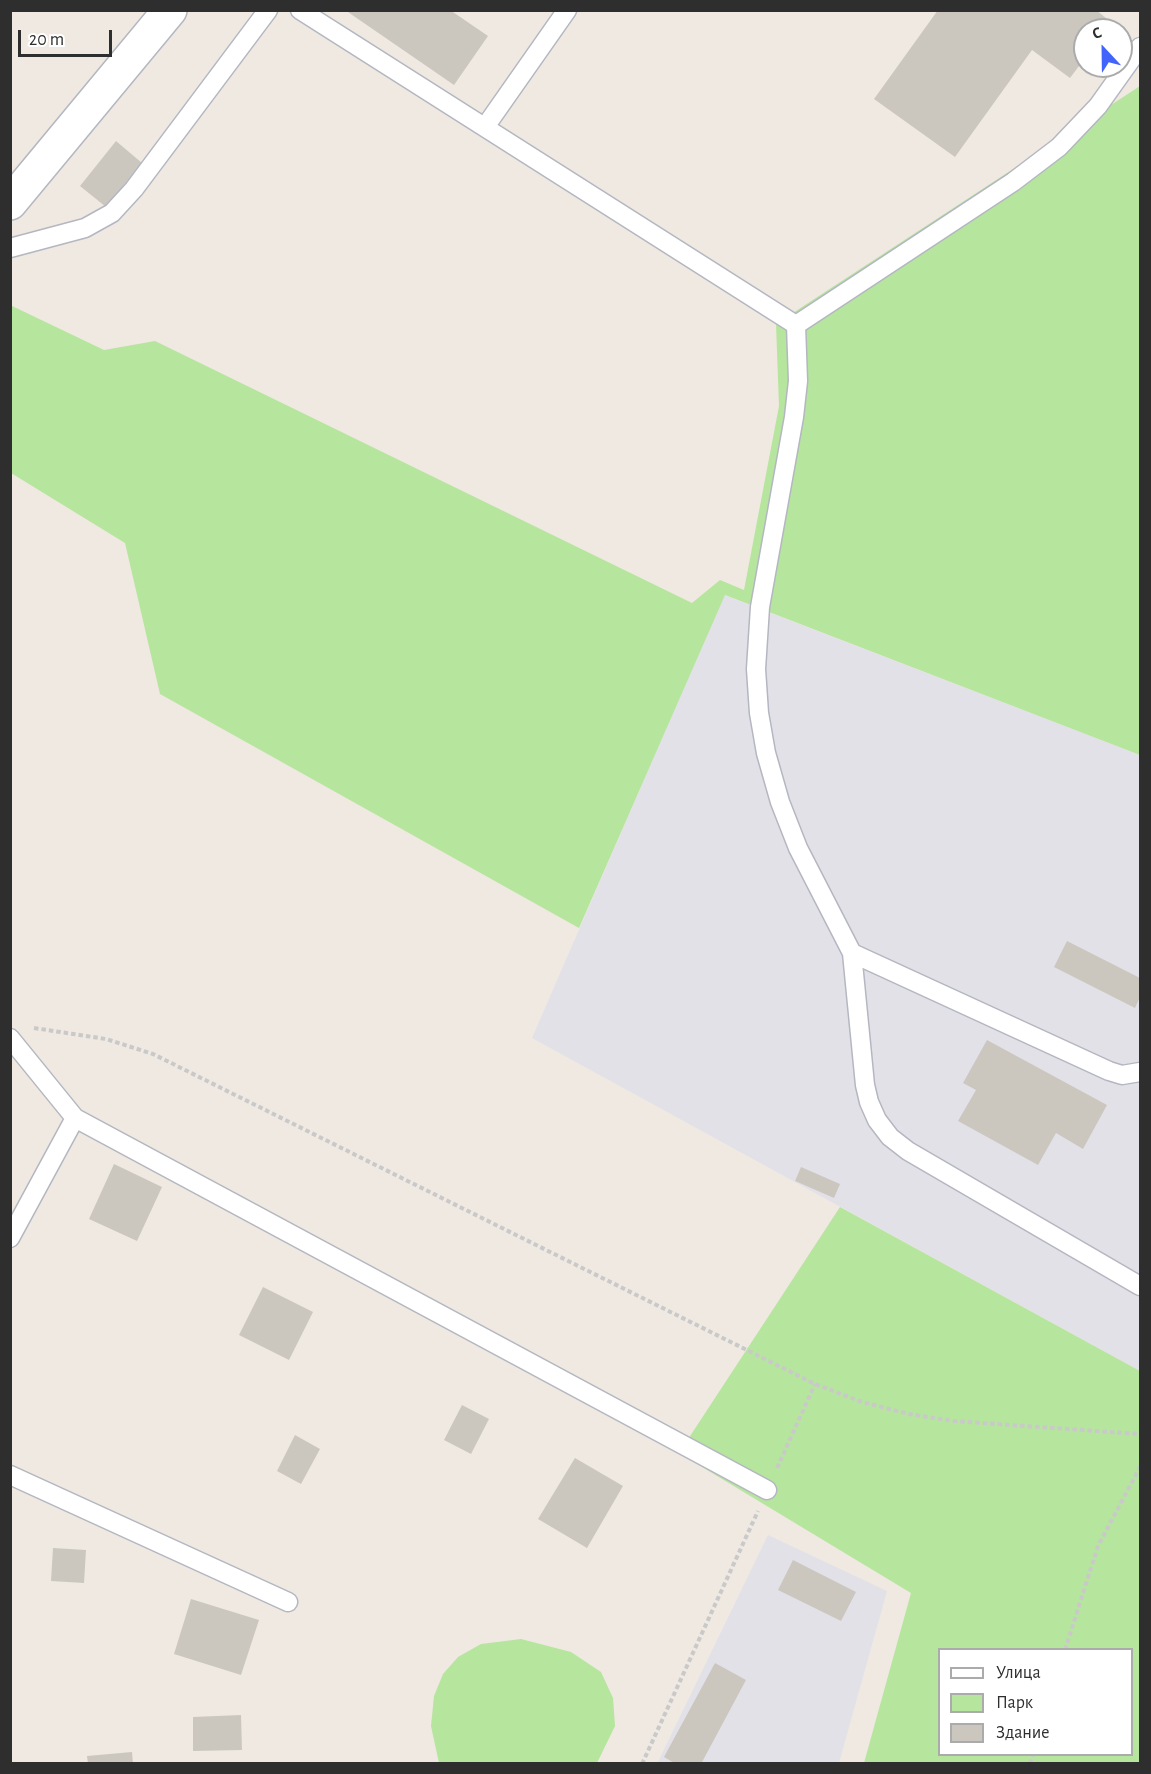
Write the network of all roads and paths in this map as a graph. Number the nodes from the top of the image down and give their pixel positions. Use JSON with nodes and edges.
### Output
{"nodes":[{"id":1,"x":170,"y":10,"type":"edge"},
{"id":2,"x":268,"y":10,"type":"edge"},
{"id":3,"x":300,"y":10,"type":"edge"},
{"id":4,"x":567,"y":10,"type":"edge"},
{"id":5,"x":1140,"y":47,"type":"edge"},
{"id":6,"x":484,"y":127,"type":"junction"},
{"id":7,"x":10,"y":203,"type":"edge"},
{"id":8,"x":10,"y":248,"type":"edge"},
{"id":9,"x":796,"y":325,"type":"junction"},
{"id":10,"x":852,"y":953,"type":"junction"},
{"id":11,"x":32,"y":1028,"type":"dead end"},
{"id":12,"x":10,"y":1038,"type":"edge"},
{"id":13,"x":1140,"y":1072,"type":"edge"},
{"id":14,"x":75,"y":1118,"type":"junction"},
{"id":15,"x":10,"y":1238,"type":"edge"},
{"id":16,"x":1140,"y":1286,"type":"edge"},
{"id":17,"x":815,"y":1384,"type":"junction"},
{"id":18,"x":1140,"y":1434,"type":"edge"},
{"id":19,"x":1140,"y":1467,"type":"edge"},
{"id":20,"x":10,"y":1475,"type":"edge"},
{"id":21,"x":767,"y":1490,"type":"junction"},
{"id":22,"x":288,"y":1602,"type":"dead end"},
{"id":23,"x":1066,"y":1648,"type":"edge"},
{"id":24,"x":642,"y":1764,"type":"edge"}],
"edges":[{"from":1,"to":7,"type":"street"},
{"from":2,"to":8,"type":"lane"},
{"from":3,"to":6,"type":"lane"},
{"from":4,"to":6,"type":"lane"},
{"from":5,"to":9,"type":"lane"},
{"from":6,"to":9,"type":"lane"},
{"from":9,"to":10,"type":"lane"},
{"from":10,"to":13,"type":"lane"},
{"from":10,"to":16,"type":"lane"},
{"from":11,"to":17,"type":"path"},
{"from":12,"to":14,"type":"lane"},
{"from":14,"to":15,"type":"lane"},
{"from":14,"to":21,"type":"lane"},
{"from":17,"to":18,"type":"path"},
{"from":17,"to":21,"type":"path"},
{"from":19,"to":23,"type":"path"},
{"from":20,"to":22,"type":"lane"},
{"from":21,"to":24,"type":"path"}]}
